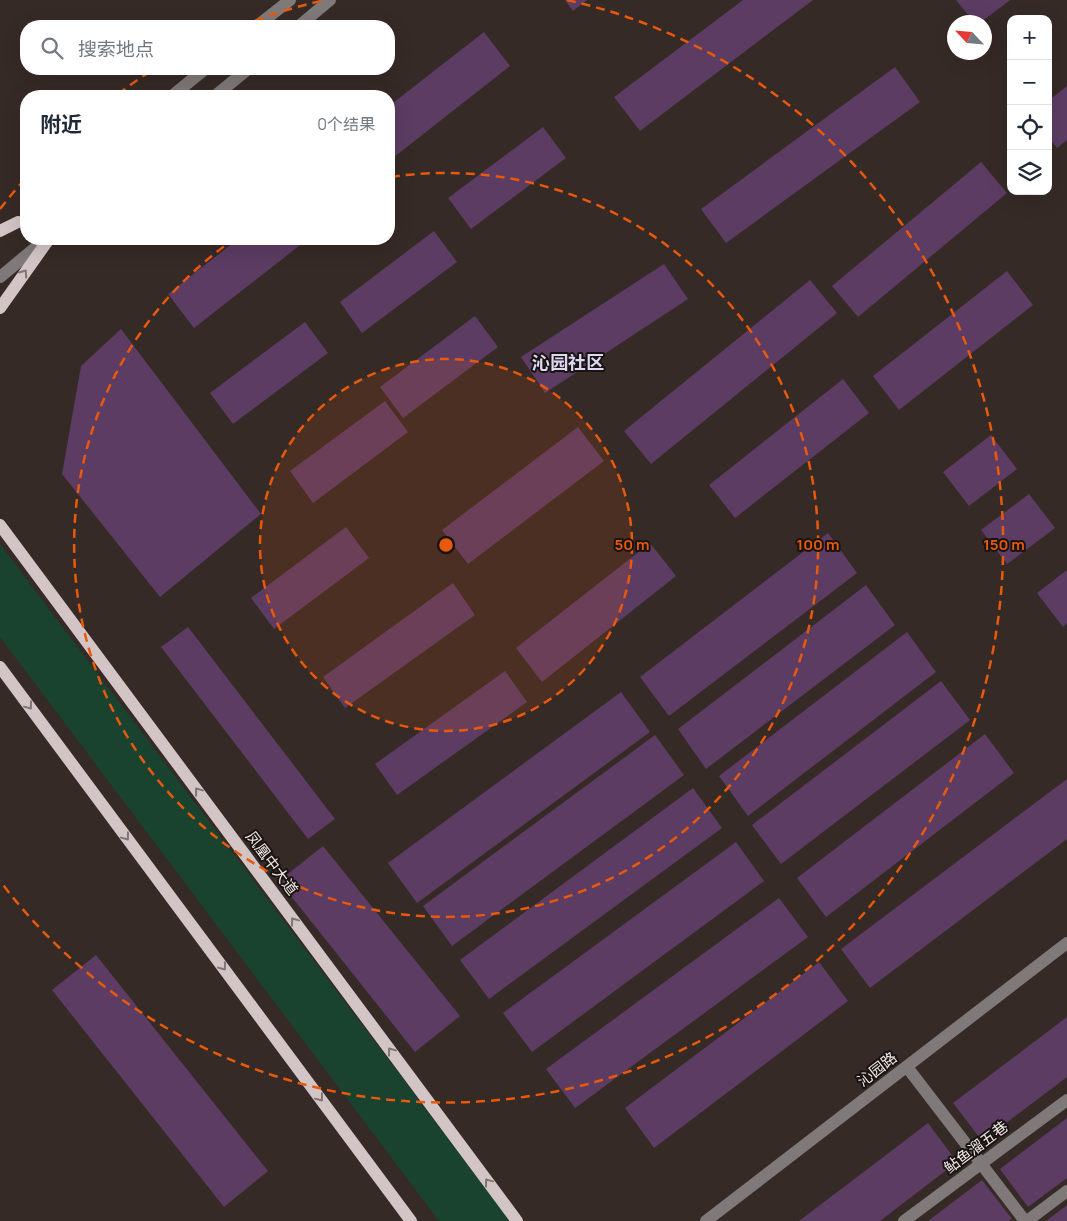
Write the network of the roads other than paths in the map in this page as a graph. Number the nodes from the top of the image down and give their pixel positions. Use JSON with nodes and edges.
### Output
{"nodes":[{"id":1,"x":290,"y":0,"type":"edge"},
{"id":2,"x":330,"y":0,"type":"edge"},
{"id":3,"x":265,"y":20,"type":"edge"},
{"id":4,"x":306,"y":20,"type":"edge"},
{"id":5,"x":198,"y":75,"type":"edge"},
{"id":6,"x":241,"y":75,"type":"edge"},
{"id":7,"x":179,"y":90,"type":"edge"},
{"id":8,"x":223,"y":90,"type":"edge"},
{"id":9,"x":20,"y":219,"type":"edge"},
{"id":10,"x":20,"y":220,"type":"edge"},
{"id":11,"x":0,"y":232,"type":"edge"},
{"id":12,"x":0,"y":236,"type":"edge"},
{"id":13,"x":40,"y":245,"type":"edge"},
{"id":14,"x":43,"y":245,"type":"edge"},
{"id":15,"x":0,"y":277,"type":"edge"},
{"id":16,"x":0,"y":308,"type":"edge"},
{"id":17,"x":0,"y":525,"type":"edge"},
{"id":18,"x":0,"y":667,"type":"edge"},
{"id":19,"x":1067,"y":944,"type":"edge"},
{"id":20,"x":907,"y":1067,"type":"junction"},
{"id":21,"x":1067,"y":1100,"type":"edge"},
{"id":22,"x":981,"y":1164,"type":"junction"},
{"id":23,"x":1067,"y":1190,"type":"edge"},
{"id":24,"x":411,"y":1221,"type":"edge"},
{"id":25,"x":517,"y":1221,"type":"edge"},
{"id":26,"x":706,"y":1221,"type":"edge"},
{"id":27,"x":904,"y":1221,"type":"edge"},
{"id":28,"x":1026,"y":1221,"type":"edge"}],
"edges":[{"from":1,"to":3,"type":"street"},
{"from":2,"to":4,"type":"street"},
{"from":5,"to":7,"type":"street"},
{"from":6,"to":8,"type":"street"},
{"from":9,"to":11,"type":"main road"},
{"from":10,"to":12,"type":"street"},
{"from":13,"to":15,"type":"street"},
{"from":16,"to":14,"type":"main road","one_way":true},
{"from":25,"to":17,"type":"main road","name":"凤凰中大道","one_way":true},
{"from":18,"to":24,"type":"main road","one_way":true},
{"from":19,"to":20,"type":"street","name":"沁园路"},
{"from":20,"to":22,"type":"street"},
{"from":20,"to":26,"type":"street","name":"沁园路"},
{"from":21,"to":22,"type":"street","name":"鲇鱼溜五巷"},
{"from":22,"to":27,"type":"street","name":"鲇鱼溜五巷"},
{"from":22,"to":28,"type":"street"},
{"from":23,"to":28,"type":"street"}]}
